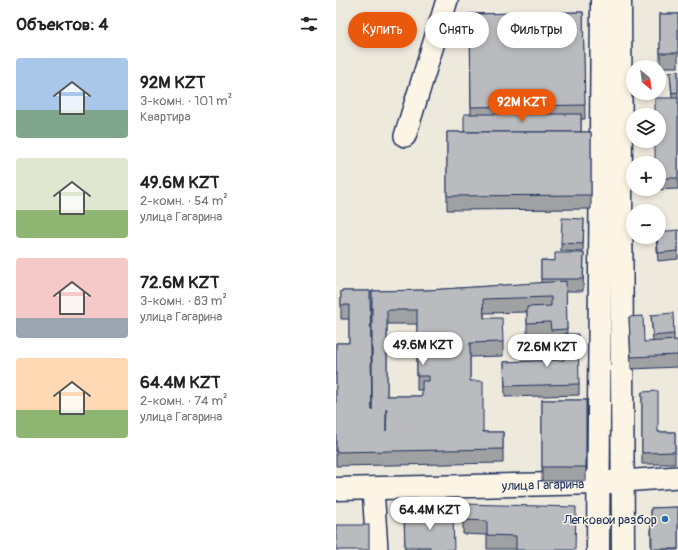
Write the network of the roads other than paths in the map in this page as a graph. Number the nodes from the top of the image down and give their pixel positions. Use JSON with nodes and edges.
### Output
{"nodes":[{"id":1,"x":447,"y":0,"type":"edge"},
{"id":2,"x":602,"y":0,"type":"edge"},
{"id":3,"x":620,"y":0,"type":"edge"},
{"id":4,"x":405,"y":136,"type":"dead end"},
{"id":5,"x":678,"y":477,"type":"edge"},
{"id":6,"x":623,"y":481,"type":"junction"},
{"id":7,"x":598,"y":483,"type":"junction"},
{"id":8,"x":336,"y":488,"type":"edge"},
{"id":9,"x":373,"y":488,"type":"junction"},
{"id":10,"x":377,"y":550,"type":"edge"},
{"id":11,"x":598,"y":550,"type":"edge"},
{"id":12,"x":623,"y":550,"type":"edge"}],
"edges":[{"from":1,"to":4,"type":"street"},
{"from":2,"to":7,"type":"main road"},
{"from":3,"to":6,"type":"main road"},
{"from":5,"to":6,"type":"street","name":"улица Гагарина"},
{"from":6,"to":7,"type":"main road","name":"улица Гагарина"},
{"from":6,"to":12,"type":"main road"},
{"from":7,"to":9,"type":"main road","name":"улица Гагарина"},
{"from":7,"to":11,"type":"main road"},
{"from":8,"to":9,"type":"main road","name":"улица Гагарина"},
{"from":9,"to":10,"type":"street"}]}
